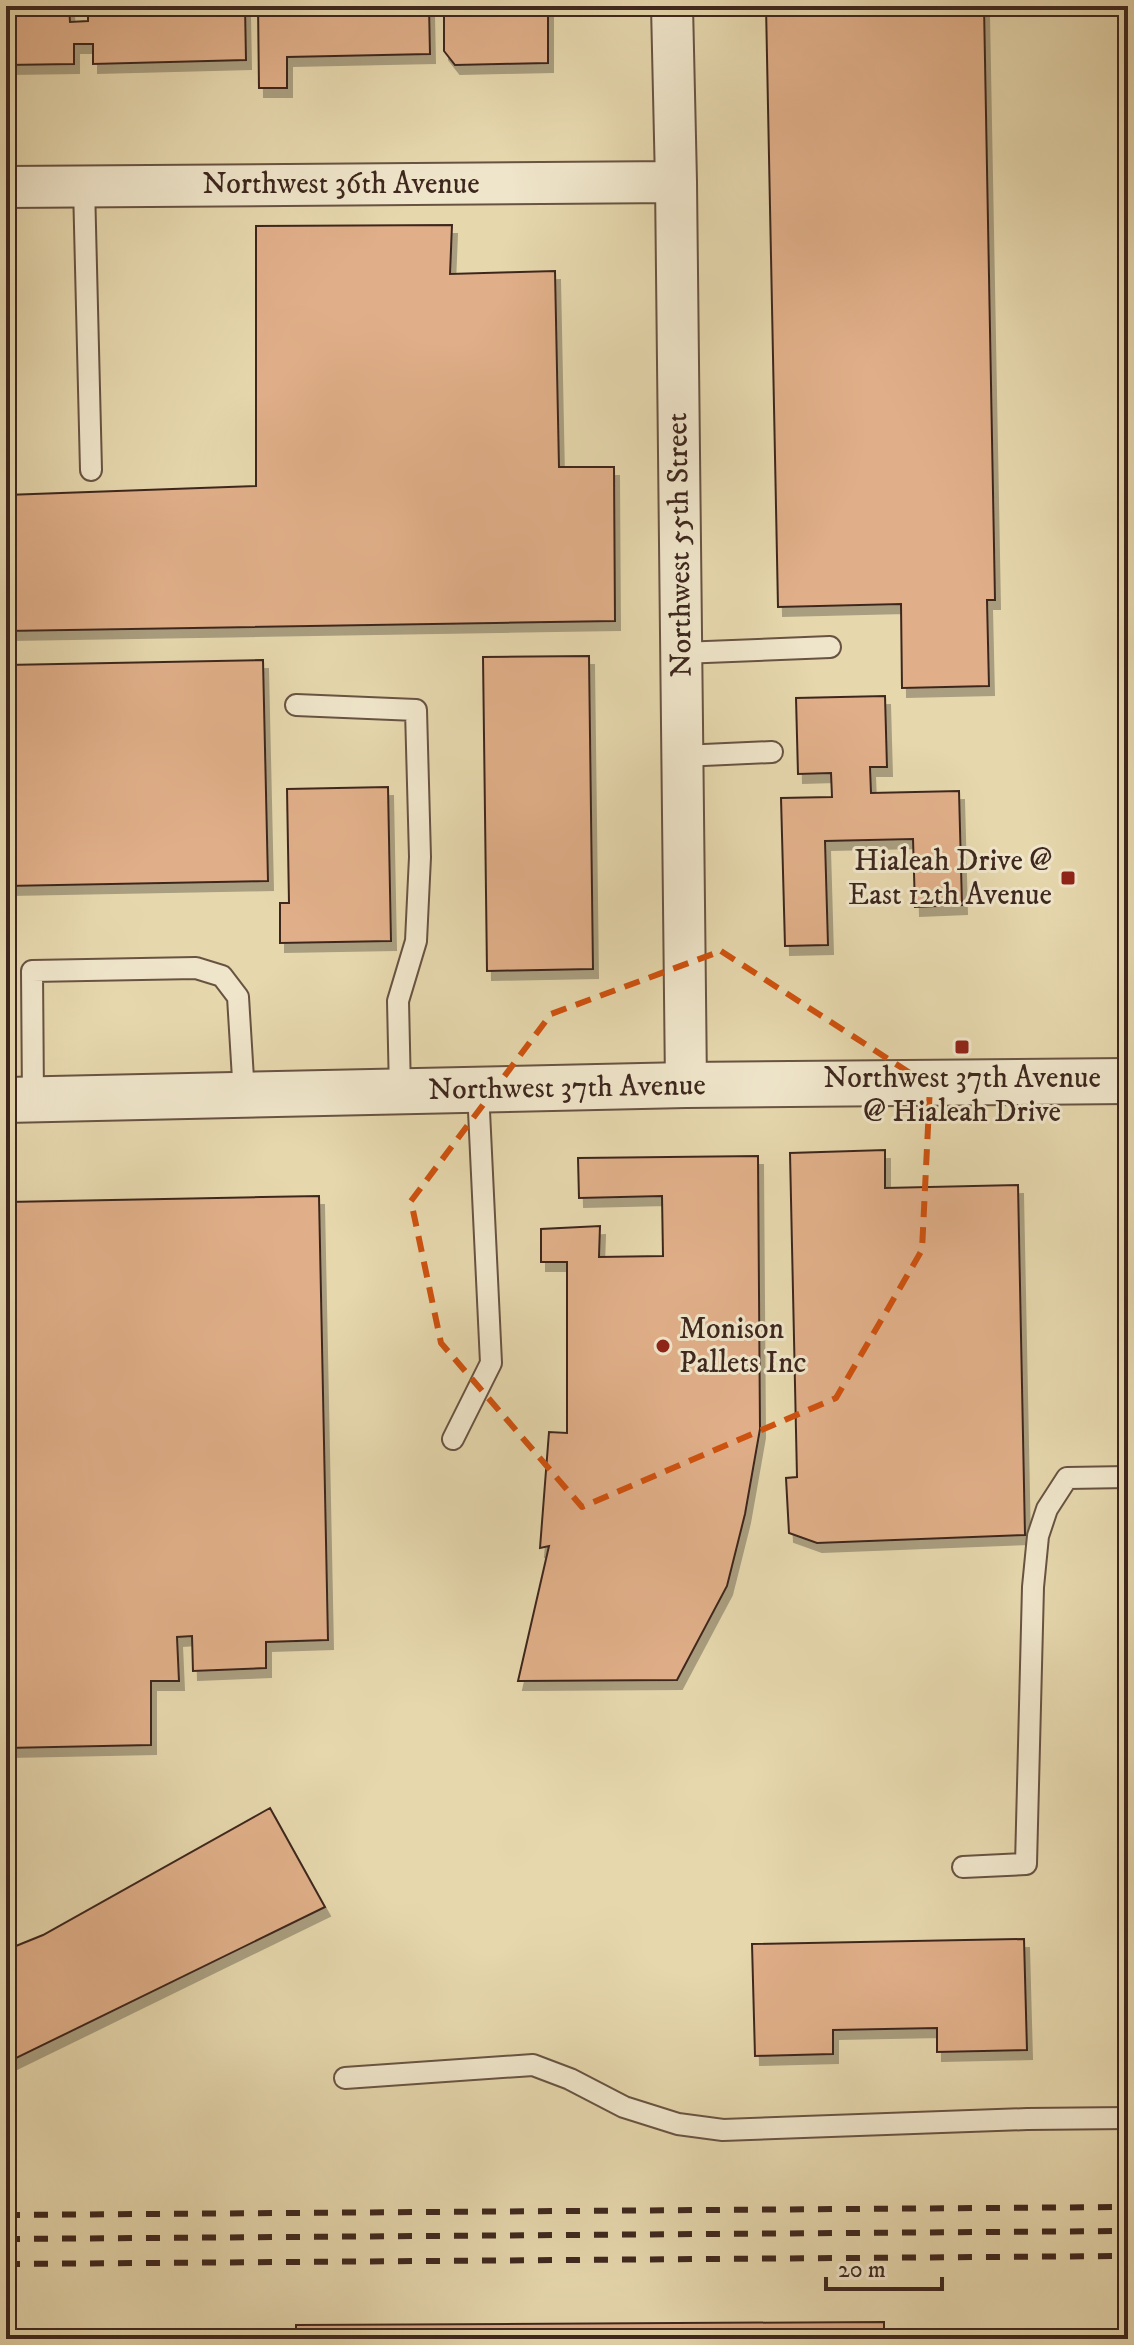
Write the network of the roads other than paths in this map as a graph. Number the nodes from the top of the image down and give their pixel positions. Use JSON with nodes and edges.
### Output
{"nodes":[{"id":1,"x":672,"y":6,"type":"edge"},
{"id":2,"x":676,"y":182,"type":"junction"},
{"id":3,"x":84,"y":186,"type":"junction"},
{"id":4,"x":6,"y":187,"type":"edge"},
{"id":5,"x":91,"y":470,"type":"dead end"},
{"id":6,"x":830,"y":647,"type":"dead end"},
{"id":7,"x":681,"y":653,"type":"junction"},
{"id":8,"x":296,"y":705,"type":"dead end"},
{"id":9,"x":772,"y":752,"type":"dead end"},
{"id":10,"x":682,"y":756,"type":"junction"},
{"id":11,"x":1128,"y":1081,"type":"edge"},
{"id":12,"x":686,"y":1085,"type":"junction"},
{"id":13,"x":478,"y":1090,"type":"junction"},
{"id":14,"x":400,"y":1091,"type":"junction"},
{"id":15,"x":244,"y":1095,"type":"junction"},
{"id":16,"x":20,"y":1100,"type":"edge"},
{"id":17,"x":453,"y":1439,"type":"dead end"},
{"id":18,"x":1128,"y":1477,"type":"edge"},
{"id":19,"x":963,"y":1867,"type":"dead end"},
{"id":20,"x":345,"y":2078,"type":"dead end"},
{"id":21,"x":1128,"y":2118,"type":"edge"}],
"edges":[{"from":1,"to":2,"type":"street","name":"Northwest 55th Street"},
{"from":2,"to":3,"type":"street","name":"Northwest 36th Avenue"},
{"from":2,"to":7,"type":"street","name":"Northwest 55th Street"},
{"from":3,"to":4,"type":"street","name":"Northwest 36th Avenue"},
{"from":3,"to":5,"type":"lane"},
{"from":6,"to":7,"type":"lane"},
{"from":7,"to":10,"type":"street","name":"Northwest 55th Street"},
{"from":8,"to":14,"type":"lane"},
{"from":9,"to":10,"type":"lane"},
{"from":10,"to":12,"type":"street","name":"Northwest 55th Street"},
{"from":11,"to":12,"type":"street","name":"Northwest 37th Avenue"},
{"from":12,"to":13,"type":"street","name":"Northwest 37th Avenue"},
{"from":13,"to":14,"type":"street","name":"Northwest 37th Avenue"},
{"from":13,"to":17,"type":"lane"},
{"from":14,"to":15,"type":"street","name":"Northwest 37th Avenue"},
{"from":15,"to":16,"type":"street","name":"Northwest 37th Avenue"},
{"from":15,"to":16,"type":"lane"},
{"from":18,"to":19,"type":"lane"},
{"from":20,"to":21,"type":"lane"}]}
